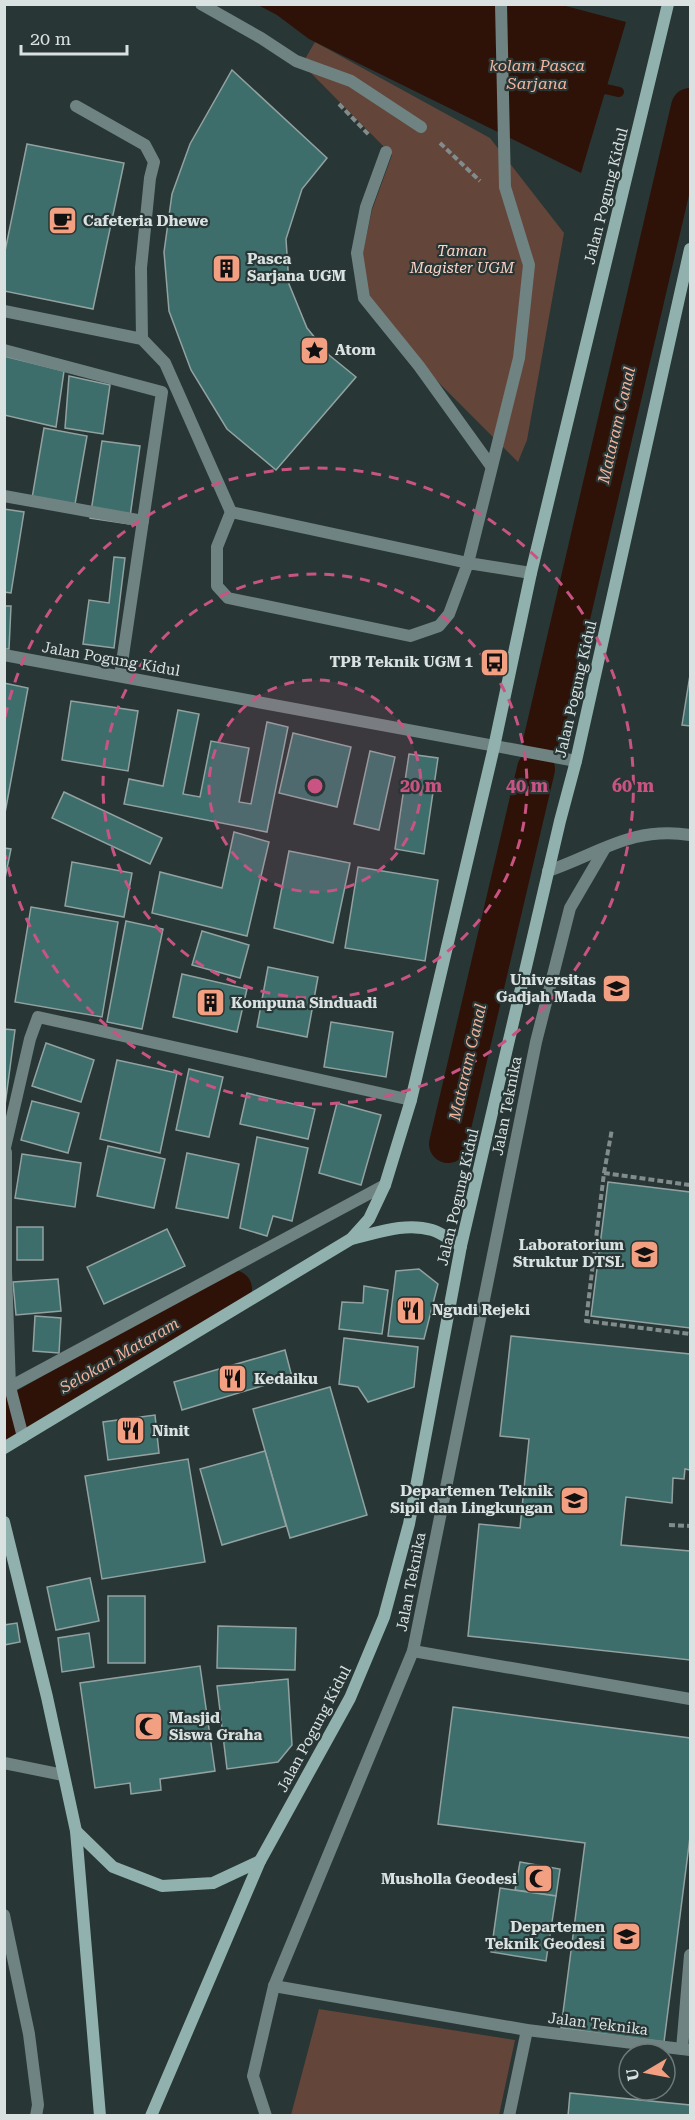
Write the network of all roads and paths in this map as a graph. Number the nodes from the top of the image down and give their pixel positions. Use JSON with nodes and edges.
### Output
{"nodes":[{"id":1,"x":201,"y":4,"type":"edge"},
{"id":2,"x":501,"y":4,"type":"edge"},
{"id":3,"x":668,"y":4,"type":"edge"},
{"id":4,"x":76,"y":106,"type":"dead end"},
{"id":5,"x":421,"y":127,"type":"joint"},
{"id":6,"x":386,"y":152,"type":"dead end"},
{"id":7,"x":483,"y":184,"type":"dead end"},
{"id":8,"x":690,"y":249,"type":"edge"},
{"id":9,"x":4,"y":311,"type":"edge"},
{"id":10,"x":141,"y":339,"type":"junction"},
{"id":11,"x":4,"y":350,"type":"edge"},
{"id":12,"x":491,"y":466,"type":"junction"},
{"id":13,"x":4,"y":496,"type":"edge"},
{"id":14,"x":231,"y":512,"type":"junction"},
{"id":15,"x":143,"y":521,"type":"junction"},
{"id":16,"x":468,"y":563,"type":"junction"},
{"id":17,"x":531,"y":573,"type":"junction"},
{"id":18,"x":4,"y":656,"type":"edge"},
{"id":19,"x":120,"y":676,"type":"junction"},
{"id":20,"x":497,"y":747,"type":"junction"},
{"id":21,"x":576,"y":761,"type":"junction"},
{"id":22,"x":690,"y":835,"type":"edge"},
{"id":23,"x":605,"y":848,"type":"junction"},
{"id":24,"x":548,"y":870,"type":"junction"},
{"id":25,"x":411,"y":1100,"type":"junction"},
{"id":26,"x":612,"y":1129,"type":"dead end"},
{"id":27,"x":5,"y":1152,"type":"edge"},
{"id":28,"x":604,"y":1173,"type":"junction"},
{"id":29,"x":385,"y":1185,"type":"junction"},
{"id":30,"x":690,"y":1185,"type":"edge"},
{"id":31,"x":351,"y":1239,"type":"junction"},
{"id":32,"x":461,"y":1246,"type":"junction"},
{"id":33,"x":690,"y":1334,"type":"edge"},
{"id":34,"x":8,"y":1391,"type":"edge"},
{"id":35,"x":22,"y":1434,"type":"junction"},
{"id":36,"x":4,"y":1448,"type":"edge"},
{"id":37,"x":4,"y":1522,"type":"edge"},
{"id":38,"x":669,"y":1525,"type":"dead end"},
{"id":39,"x":690,"y":1526,"type":"edge"},
{"id":40,"x":413,"y":1652,"type":"junction"},
{"id":41,"x":690,"y":1698,"type":"edge"},
{"id":42,"x":4,"y":1763,"type":"edge"},
{"id":43,"x":63,"y":1775,"type":"junction"},
{"id":44,"x":75,"y":1831,"type":"junction"},
{"id":45,"x":260,"y":1860,"type":"junction"},
{"id":46,"x":4,"y":1915,"type":"edge"},
{"id":47,"x":690,"y":1955,"type":"edge"},
{"id":48,"x":274,"y":1986,"type":"junction"},
{"id":49,"x":527,"y":2030,"type":"junction"},
{"id":50,"x":686,"y":2049,"type":"edge"},
{"id":51,"x":36,"y":2115,"type":"edge"},
{"id":52,"x":100,"y":2115,"type":"edge"},
{"id":53,"x":151,"y":2115,"type":"edge"},
{"id":54,"x":266,"y":2115,"type":"edge"},
{"id":55,"x":509,"y":2115,"type":"edge"}],
"edges":[{"from":1,"to":5,"type":"street"},
{"from":2,"to":12,"type":"street"},
{"from":3,"to":17,"type":"main road","name":"Jalan Pogung Kidul"},
{"from":4,"to":10,"type":"street"},
{"from":5,"to":7,"type":"path"},
{"from":6,"to":12,"type":"street"},
{"from":8,"to":21,"type":"main road","name":"Jalan Pogung Kidul"},
{"from":9,"to":10,"type":"street"},
{"from":10,"to":14,"type":"street"},
{"from":11,"to":15,"type":"street"},
{"from":12,"to":16,"type":"street"},
{"from":13,"to":15,"type":"street"},
{"from":14,"to":16,"type":"street"},
{"from":14,"to":16,"type":"street"},
{"from":15,"to":19,"type":"street"},
{"from":16,"to":17,"type":"street"},
{"from":17,"to":20,"type":"main road","name":"Jalan Pogung Kidul"},
{"from":18,"to":19,"type":"street","name":"Jalan Pogung Kidul"},
{"from":19,"to":20,"type":"street","name":"Jalan Pogung Kidul"},
{"from":20,"to":21,"type":"street"},
{"from":20,"to":25,"type":"main road","name":"Jalan Pogung Kidul"},
{"from":21,"to":24,"type":"main road","name":"Jalan Pogung Kidul"},
{"from":22,"to":23,"type":"street"},
{"from":23,"to":24,"type":"street"},
{"from":23,"to":40,"type":"street","name":"Jalan Teknika"},
{"from":24,"to":32,"type":"main road","name":"Jalan Pogung Kidul"},
{"from":25,"to":27,"type":"street"},
{"from":25,"to":29,"type":"main road","name":"Jalan Pogung Kidul"},
{"from":26,"to":28,"type":"path"},
{"from":27,"to":34,"type":"street"},
{"from":28,"to":30,"type":"path"},
{"from":28,"to":33,"type":"path"},
{"from":29,"to":31,"type":"main road","name":"Jalan Pogung Kidul"},
{"from":29,"to":34,"type":"street"},
{"from":31,"to":32,"type":"main road"},
{"from":31,"to":35,"type":"main road","name":"Jalan Pogung Kidul"},
{"from":32,"to":45,"type":"main road","name":"Jalan Pogung Kidul"},
{"from":34,"to":35,"type":"street"},
{"from":35,"to":36,"type":"main road","name":"Jalan Pogung Kidul"},
{"from":37,"to":43,"type":"main road"},
{"from":38,"to":39,"type":"path"},
{"from":40,"to":41,"type":"street"},
{"from":40,"to":48,"type":"street","name":"Jalan Teknika"},
{"from":42,"to":43,"type":"street"},
{"from":43,"to":44,"type":"main road"},
{"from":44,"to":45,"type":"main road"},
{"from":44,"to":52,"type":"main road"},
{"from":45,"to":53,"type":"main road","name":"Jalan Pogung Kidul"},
{"from":46,"to":51,"type":"street"},
{"from":47,"to":50,"type":"street"},
{"from":48,"to":49,"type":"street","name":"Jalan Teknika"},
{"from":48,"to":54,"type":"street"},
{"from":49,"to":50,"type":"street","name":"Jalan Teknika"},
{"from":49,"to":55,"type":"street"}]}
